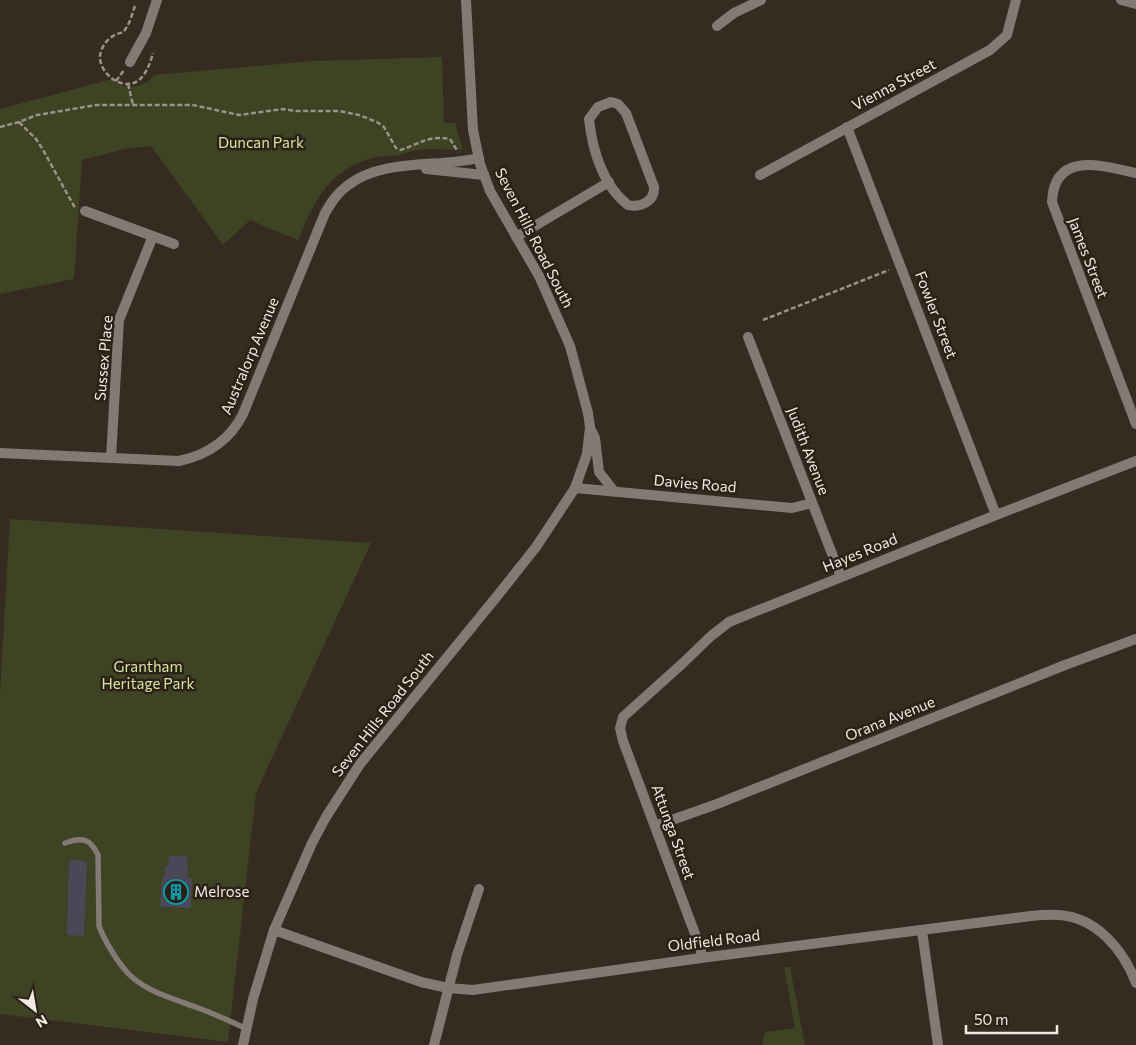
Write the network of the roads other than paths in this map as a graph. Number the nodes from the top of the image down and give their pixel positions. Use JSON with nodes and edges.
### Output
{"nodes":[{"id":1,"x":157,"y":0,"type":"edge"},
{"id":2,"x":466,"y":0,"type":"edge"},
{"id":3,"x":761,"y":0,"type":"edge"},
{"id":4,"x":1016,"y":0,"type":"edge"},
{"id":5,"x":1121,"y":0,"type":"edge"},
{"id":6,"x":1136,"y":4,"type":"edge"},
{"id":7,"x":717,"y":26,"type":"dead end"},
{"id":8,"x":130,"y":62,"type":"dead end"},
{"id":9,"x":847,"y":127,"type":"junction"},
{"id":10,"x":479,"y":158,"type":"junction"},
{"id":11,"x":405,"y":167,"type":"junction"},
{"id":12,"x":1136,"y":173,"type":"edge"},
{"id":13,"x":484,"y":175,"type":"junction"},
{"id":14,"x":760,"y":175,"type":"dead end"},
{"id":15,"x":609,"y":182,"type":"junction"},
{"id":16,"x":85,"y":211,"type":"road end"},
{"id":17,"x":153,"y":236,"type":"junction"},
{"id":18,"x":516,"y":237,"type":"junction"},
{"id":19,"x":174,"y":244,"type":"dead end"},
{"id":20,"x":748,"y":337,"type":"dead end"},
{"id":21,"x":1136,"y":424,"type":"edge"},
{"id":22,"x":590,"y":427,"type":"junction"},
{"id":23,"x":0,"y":453,"type":"edge"},
{"id":24,"x":111,"y":458,"type":"junction"},
{"id":25,"x":1136,"y":461,"type":"edge"},
{"id":26,"x":575,"y":488,"type":"junction"},
{"id":27,"x":614,"y":491,"type":"junction"},
{"id":28,"x":812,"y":503,"type":"junction"},
{"id":29,"x":996,"y":514,"type":"junction"},
{"id":30,"x":841,"y":577,"type":"junction"},
{"id":31,"x":1136,"y":639,"type":"edge"},
{"id":32,"x":623,"y":717,"type":"joint"},
{"id":33,"x":655,"y":826,"type":"junction"},
{"id":34,"x":65,"y":843,"type":"dead end"},
{"id":35,"x":479,"y":889,"type":"dead end"},
{"id":36,"x":274,"y":930,"type":"junction"},
{"id":37,"x":922,"y":931,"type":"junction"},
{"id":38,"x":702,"y":958,"type":"junction"},
{"id":39,"x":1136,"y":983,"type":"edge"},
{"id":40,"x":448,"y":988,"type":"junction"},
{"id":41,"x":247,"y":1029,"type":"junction"},
{"id":42,"x":243,"y":1045,"type":"edge"},
{"id":43,"x":434,"y":1045,"type":"edge"},
{"id":44,"x":938,"y":1045,"type":"edge"}],
"edges":[{"from":1,"to":8,"type":"street"},
{"from":2,"to":10,"type":"street","name":"Seven Hills Road South"},
{"from":3,"to":7,"type":"street"},
{"from":4,"to":9,"type":"street","name":"Vienna Street"},
{"from":5,"to":6,"type":"street"},
{"from":9,"to":14,"type":"street","name":"Vienna Street"},
{"from":9,"to":29,"type":"street","name":"Fowler Street"},
{"from":10,"to":11,"type":"street","name":"Australorp Avenue"},
{"from":10,"to":13,"type":"street","name":"Seven Hills Road South"},
{"from":11,"to":13,"type":"street","name":"Australorp Avenue"},
{"from":11,"to":24,"type":"street","name":"Australorp Avenue"},
{"from":12,"to":21,"type":"street","name":"James Street"},
{"from":13,"to":18,"type":"street","name":"Seven Hills Road South"},
{"from":15,"to":15,"type":"street"},
{"from":15,"to":18,"type":"street"},
{"from":16,"to":17,"type":"street"},
{"from":17,"to":19,"type":"street"},
{"from":17,"to":24,"type":"street","name":"Sussex Place"},
{"from":18,"to":22,"type":"street","name":"Seven Hills Road South"},
{"from":20,"to":28,"type":"street","name":"Judith Avenue"},
{"from":22,"to":26,"type":"street","name":"Seven Hills Road South"},
{"from":22,"to":27,"type":"street","name":"Seven Hills Road South"},
{"from":23,"to":24,"type":"street","name":"Australorp Avenue"},
{"from":25,"to":29,"type":"street","name":"Hayes Road"},
{"from":26,"to":27,"type":"street","name":"Davies Road"},
{"from":26,"to":36,"type":"street","name":"Seven Hills Road South"},
{"from":27,"to":28,"type":"street","name":"Davies Road"},
{"from":28,"to":30,"type":"street","name":"Judith Avenue"},
{"from":29,"to":30,"type":"street","name":"Hayes Road"},
{"from":30,"to":32,"type":"street","name":"Hayes Road"},
{"from":31,"to":33,"type":"street","name":"Orana Avenue"},
{"from":32,"to":33,"type":"street","name":"Attunga Street"},
{"from":33,"to":38,"type":"street","name":"Attunga Street"},
{"from":34,"to":41,"type":"lane"},
{"from":35,"to":40,"type":"street"},
{"from":36,"to":40,"type":"street","name":"Oldfield Road"},
{"from":36,"to":41,"type":"street","name":"Seven Hills Road South"},
{"from":37,"to":38,"type":"street","name":"Oldfield Road"},
{"from":37,"to":39,"type":"street","name":"Oldfield Road"},
{"from":37,"to":44,"type":"street"},
{"from":38,"to":40,"type":"street","name":"Oldfield Road"},
{"from":40,"to":43,"type":"street"},
{"from":41,"to":42,"type":"street","name":"Seven Hills Road South"}]}
